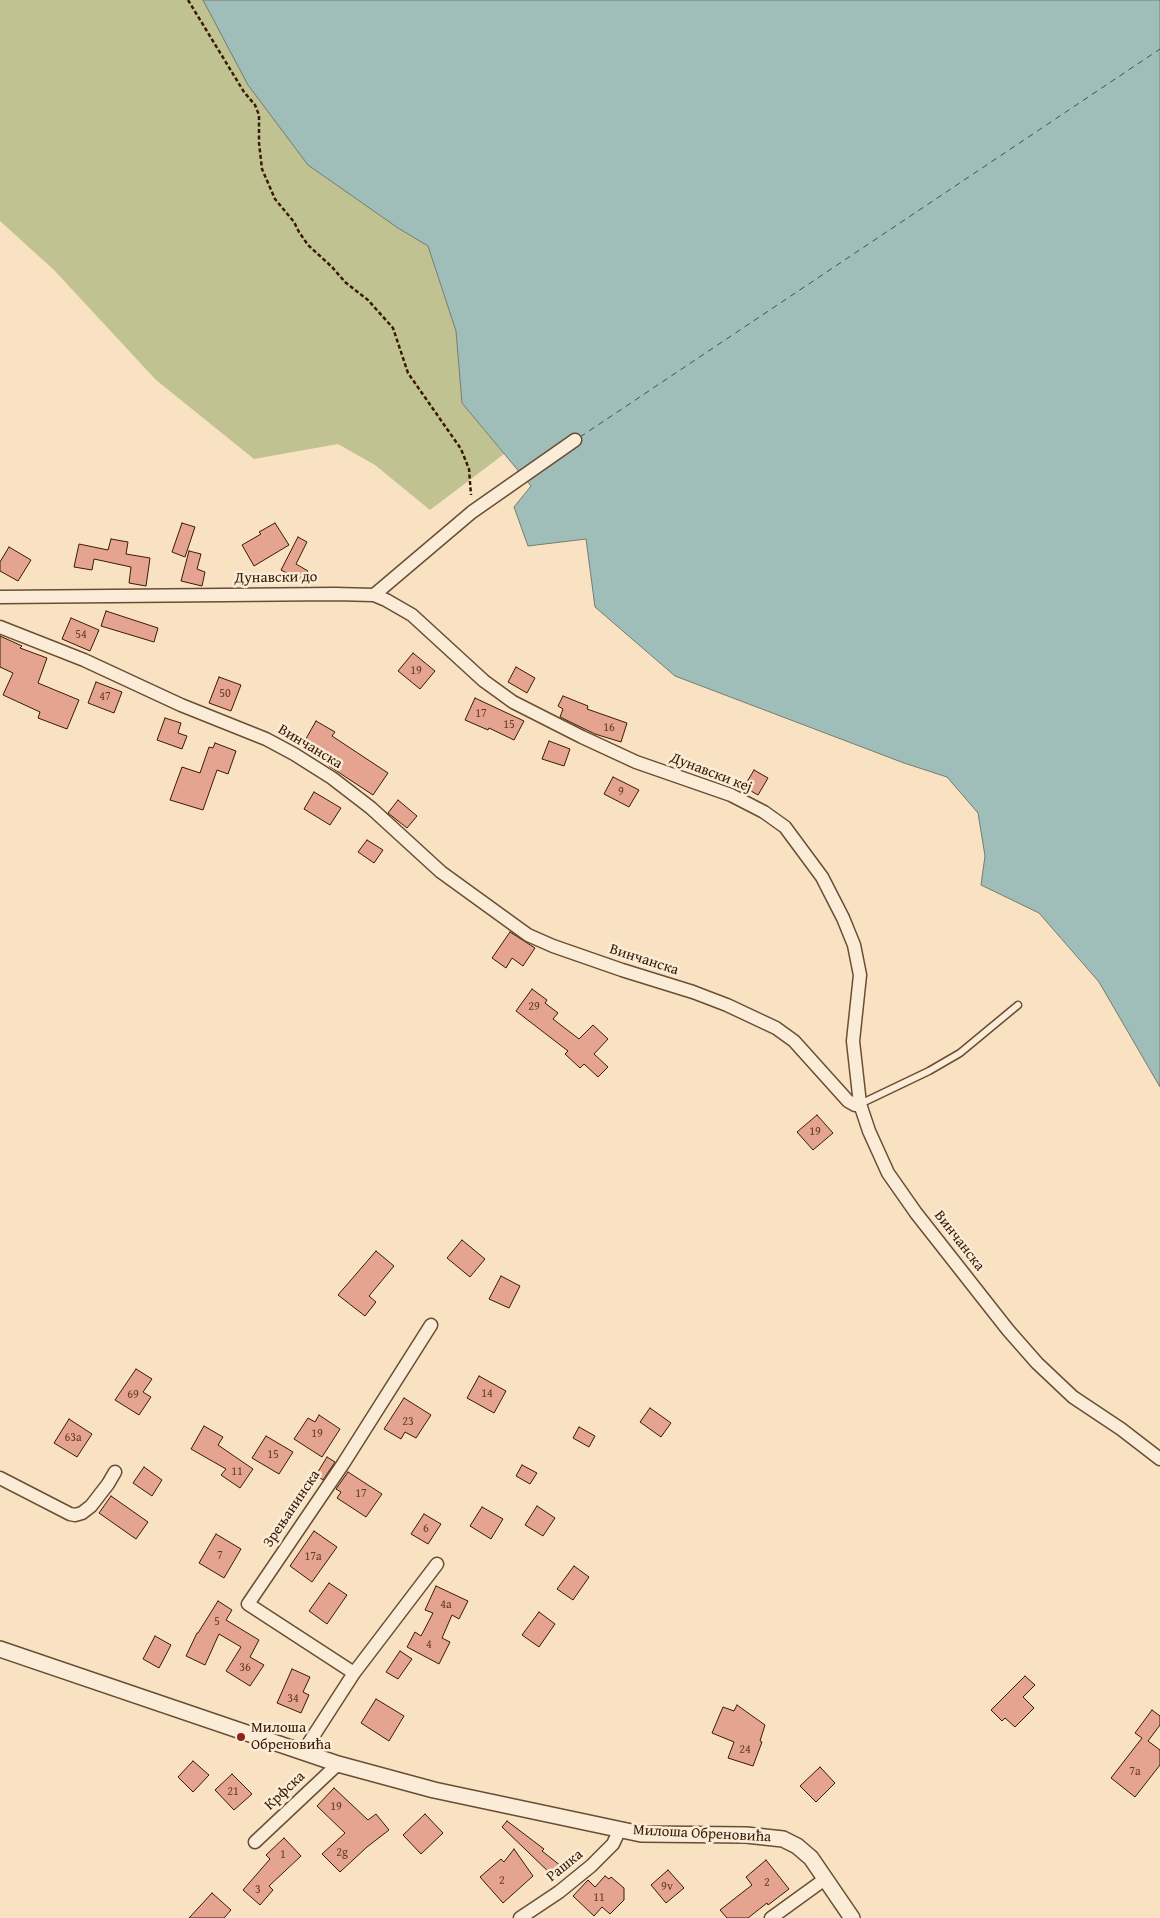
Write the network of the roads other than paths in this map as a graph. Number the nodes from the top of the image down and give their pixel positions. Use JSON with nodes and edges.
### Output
{"nodes":[{"id":1,"x":575,"y":440,"type":"dead end"},
{"id":2,"x":374,"y":595,"type":"junction"},
{"id":3,"x":0,"y":597,"type":"edge"},
{"id":4,"x":0,"y":627,"type":"edge"},
{"id":5,"x":1018,"y":1005,"type":"dead end"},
{"id":6,"x":860,"y":1104,"type":"junction"},
{"id":7,"x":431,"y":1325,"type":"dead end"},
{"id":8,"x":1160,"y":1459,"type":"edge"},
{"id":9,"x":115,"y":1472,"type":"dead end"},
{"id":10,"x":0,"y":1478,"type":"edge"},
{"id":11,"x":437,"y":1564,"type":"dead end"},
{"id":12,"x":0,"y":1649,"type":"edge"},
{"id":13,"x":354,"y":1673,"type":"junction"},
{"id":14,"x":303,"y":1752,"type":"junction"},
{"id":15,"x":338,"y":1764,"type":"junction"},
{"id":16,"x":620,"y":1829,"type":"junction"},
{"id":17,"x":255,"y":1842,"type":"dead end"},
{"id":18,"x":825,"y":1879,"type":"junction"},
{"id":19,"x":520,"y":1918,"type":"edge"},
{"id":20,"x":771,"y":1918,"type":"edge"},
{"id":21,"x":852,"y":1918,"type":"edge"}],
"edges":[{"from":1,"to":2,"type":"street"},
{"from":2,"to":3,"type":"street","name":"Дунавски до"},
{"from":2,"to":6,"type":"street","name":"Дунавски кеј"},
{"from":4,"to":6,"type":"street","name":"Винчанска"},
{"from":5,"to":6,"type":"lane"},
{"from":6,"to":8,"type":"street","name":"Винчанска"},
{"from":7,"to":13,"type":"street","name":"Зрењанинска"},
{"from":9,"to":10,"type":"street"},
{"from":11,"to":13,"type":"street"},
{"from":12,"to":14,"type":"street","name":"Милоша Обреновића"},
{"from":13,"to":14,"type":"street"},
{"from":14,"to":15,"type":"street","name":"Милоша Обреновића"},
{"from":15,"to":16,"type":"street","name":"Милоша Обреновића"},
{"from":15,"to":17,"type":"street","name":"Крфска"},
{"from":16,"to":18,"type":"street","name":"Милоша Обреновића"},
{"from":16,"to":19,"type":"street","name":"Рашка"},
{"from":18,"to":20,"type":"street"},
{"from":18,"to":21,"type":"street","name":"Милоша Обреновића"}]}
